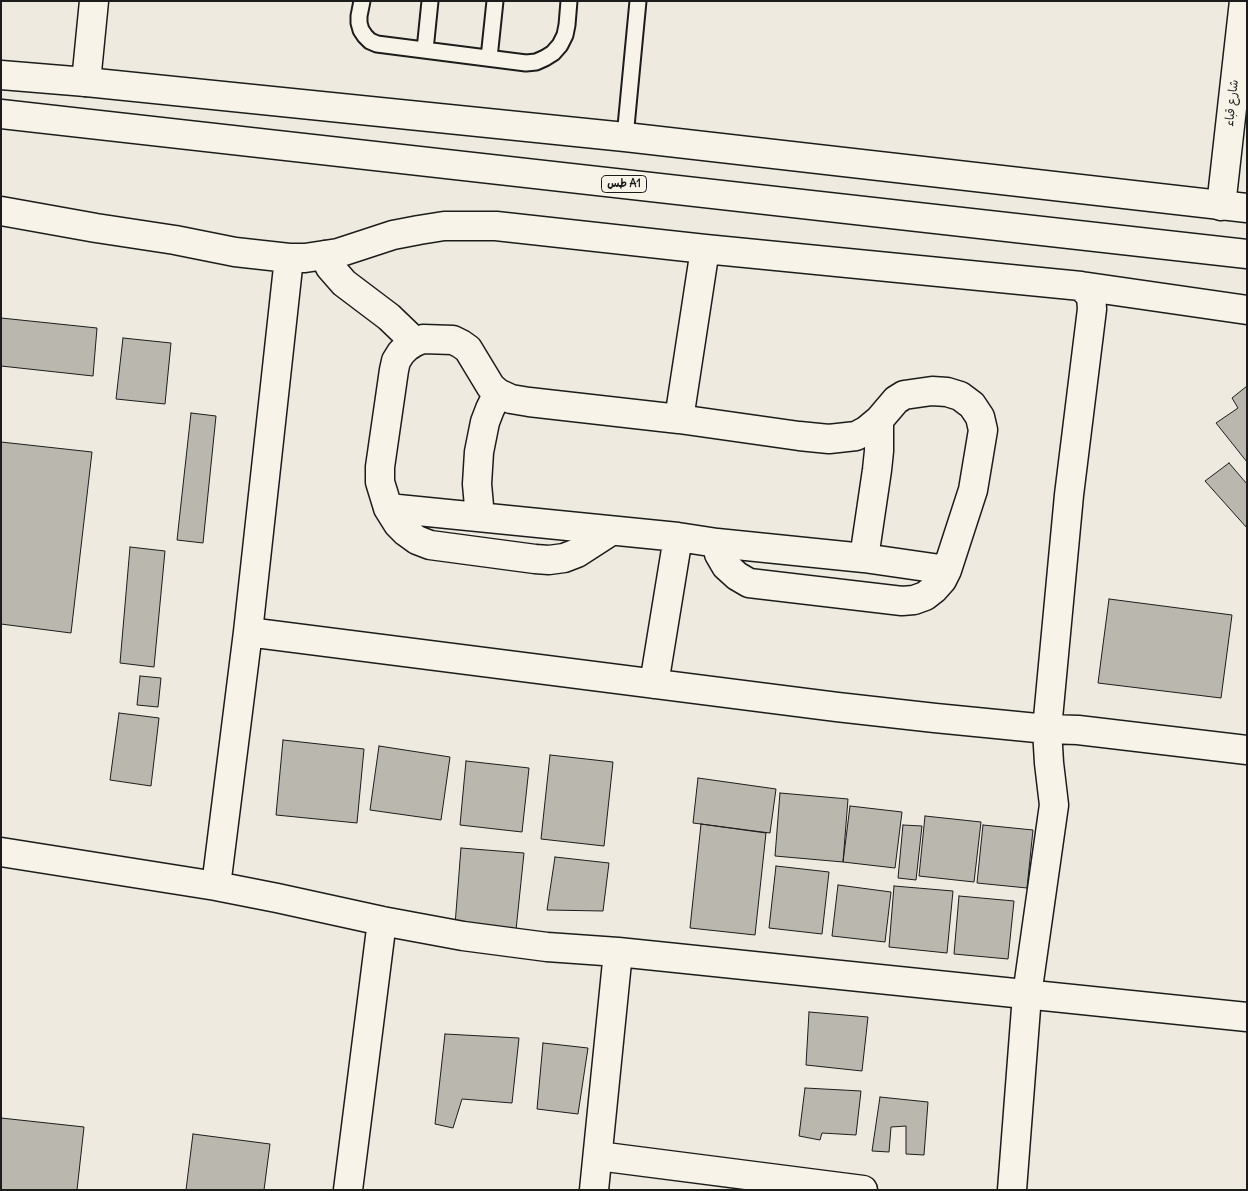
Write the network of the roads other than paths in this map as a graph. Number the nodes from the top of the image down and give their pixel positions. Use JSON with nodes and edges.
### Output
{"nodes":[{"id":1,"x":94,"y":1,"type":"edge"},
{"id":2,"x":362,"y":1,"type":"edge"},
{"id":3,"x":430,"y":1,"type":"edge"},
{"id":4,"x":495,"y":1,"type":"edge"},
{"id":5,"x":570,"y":1,"type":"edge"},
{"id":6,"x":638,"y":1,"type":"edge"},
{"id":7,"x":1244,"y":1,"type":"edge"},
{"id":8,"x":425,"y":50,"type":"junction"},
{"id":9,"x":489,"y":58,"type":"junction"},
{"id":10,"x":1,"y":75,"type":"edge"},
{"id":11,"x":86,"y":82,"type":"junction"},
{"id":12,"x":1,"y":114,"type":"edge"},
{"id":13,"x":625,"y":137,"type":"junction"},
{"id":14,"x":1234,"y":207,"type":"edge"},
{"id":15,"x":1,"y":211,"type":"edge"},
{"id":16,"x":706,"y":249,"type":"junction"},
{"id":17,"x":1247,"y":254,"type":"edge"},
{"id":18,"x":324,"y":255,"type":"junction"},
{"id":19,"x":289,"y":258,"type":"junction"},
{"id":20,"x":1081,"y":286,"type":"junction"},
{"id":21,"x":1247,"y":310,"type":"edge"},
{"id":22,"x":415,"y":342,"type":"junction"},
{"id":23,"x":498,"y":393,"type":"junction"},
{"id":24,"x":679,"y":419,"type":"junction"},
{"id":25,"x":879,"y":420,"type":"junction"},
{"id":26,"x":388,"y":508,"type":"junction"},
{"id":27,"x":480,"y":517,"type":"junction"},
{"id":28,"x":610,"y":531,"type":"junction"},
{"id":29,"x":678,"y":537,"type":"junction"},
{"id":30,"x":717,"y":543,"type":"junction"},
{"id":31,"x":864,"y":558,"type":"junction"},
{"id":32,"x":947,"y":570,"type":"junction"},
{"id":33,"x":248,"y":632,"type":"junction"},
{"id":34,"x":654,"y":684,"type":"junction"},
{"id":35,"x":1047,"y":729,"type":"junction"},
{"id":36,"x":1247,"y":750,"type":"edge"},
{"id":37,"x":1,"y":852,"type":"edge"},
{"id":38,"x":216,"y":886,"type":"junction"},
{"id":39,"x":382,"y":921,"type":"junction"},
{"id":40,"x":618,"y":952,"type":"junction"},
{"id":41,"x":1027,"y":994,"type":"junction"},
{"id":42,"x":1247,"y":1018,"type":"edge"},
{"id":43,"x":598,"y":1156,"type":"junction"},
{"id":44,"x":348,"y":1190,"type":"edge"},
{"id":45,"x":594,"y":1190,"type":"edge"},
{"id":46,"x":863,"y":1190,"type":"edge"},
{"id":47,"x":1012,"y":1190,"type":"edge"}],
"edges":[{"from":1,"to":11,"type":"main road"},
{"from":2,"to":8,"type":"lane"},
{"from":3,"to":8,"type":"lane"},
{"from":4,"to":9,"type":"lane"},
{"from":5,"to":9,"type":"lane"},
{"from":6,"to":13,"type":"lane"},
{"from":7,"to":14,"type":"main road","name":"شارع قباء"},
{"from":8,"to":9,"type":"lane"},
{"from":10,"to":11,"type":"main road"},
{"from":11,"to":13,"type":"main road"},
{"from":12,"to":17,"type":"main road","number":"طس A1"},
{"from":13,"to":14,"type":"main road"},
{"from":15,"to":19,"type":"main road"},
{"from":16,"to":18,"type":"main road"},
{"from":16,"to":20,"type":"main road"},
{"from":16,"to":24,"type":"main road"},
{"from":18,"to":19,"type":"main road"},
{"from":18,"to":22,"type":"main road"},
{"from":19,"to":33,"type":"main road"},
{"from":20,"to":21,"type":"main road"},
{"from":20,"to":35,"type":"main road"},
{"from":22,"to":23,"type":"main road"},
{"from":22,"to":26,"type":"main road"},
{"from":23,"to":24,"type":"main road"},
{"from":23,"to":27,"type":"main road"},
{"from":24,"to":25,"type":"main road"},
{"from":25,"to":31,"type":"main road"},
{"from":25,"to":32,"type":"main road"},
{"from":26,"to":27,"type":"main road"},
{"from":26,"to":28,"type":"main road"},
{"from":27,"to":28,"type":"main road"},
{"from":28,"to":29,"type":"main road"},
{"from":29,"to":30,"type":"main road"},
{"from":29,"to":34,"type":"main road"},
{"from":30,"to":31,"type":"main road"},
{"from":30,"to":32,"type":"main road"},
{"from":31,"to":32,"type":"main road"},
{"from":33,"to":34,"type":"main road"},
{"from":33,"to":38,"type":"main road"},
{"from":34,"to":35,"type":"main road"},
{"from":35,"to":36,"type":"main road"},
{"from":35,"to":41,"type":"main road"},
{"from":37,"to":38,"type":"main road"},
{"from":38,"to":39,"type":"main road"},
{"from":39,"to":40,"type":"main road"},
{"from":39,"to":44,"type":"main road"},
{"from":40,"to":41,"type":"main road"},
{"from":40,"to":43,"type":"main road"},
{"from":41,"to":42,"type":"main road"},
{"from":41,"to":47,"type":"main road"},
{"from":43,"to":45,"type":"main road"},
{"from":43,"to":46,"type":"main road"}]}
